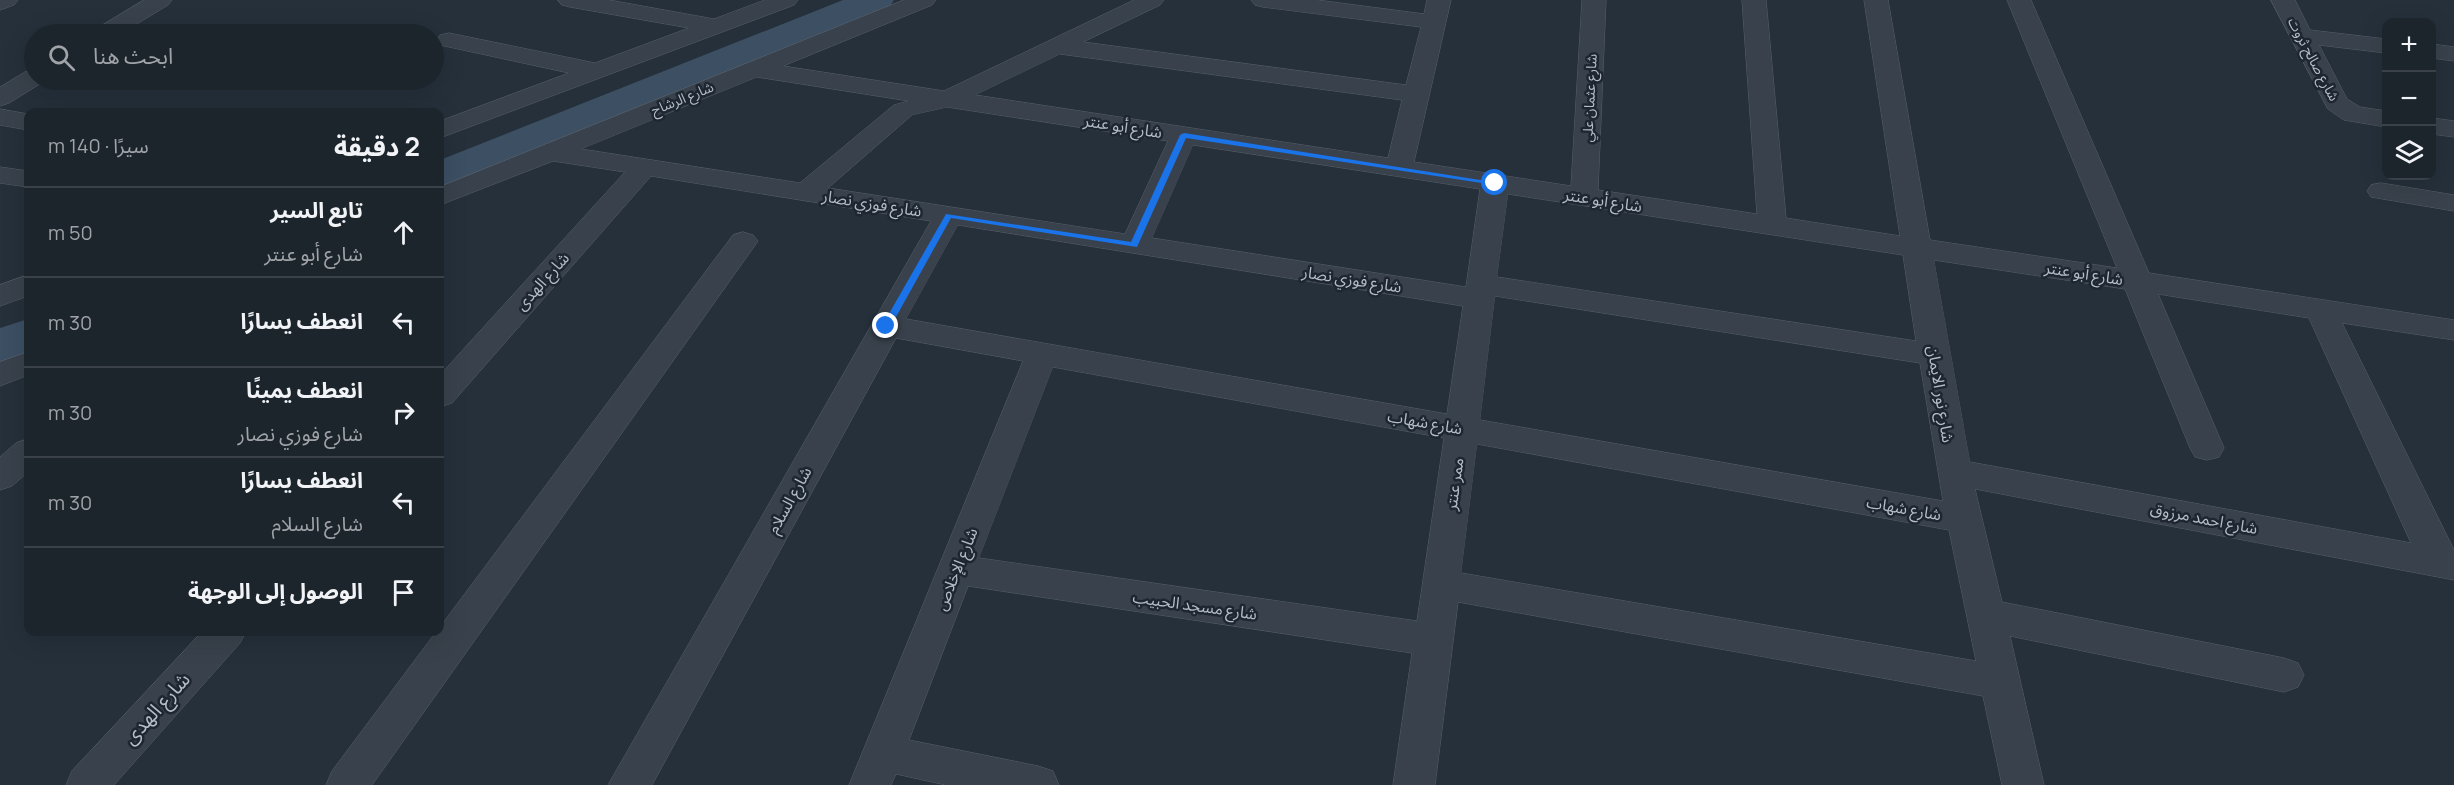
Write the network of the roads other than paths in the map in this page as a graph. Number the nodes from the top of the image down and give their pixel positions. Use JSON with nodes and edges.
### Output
{"nodes":[{"id":1,"x":6,"y":0,"type":"edge"},
{"id":2,"x":160,"y":0,"type":"edge"},
{"id":3,"x":570,"y":0,"type":"edge"},
{"id":4,"x":786,"y":0,"type":"edge"},
{"id":5,"x":924,"y":0,"type":"edge"},
{"id":6,"x":1152,"y":0,"type":"edge"},
{"id":7,"x":1263,"y":0,"type":"edge"},
{"id":8,"x":1593,"y":0,"type":"edge"},
{"id":9,"x":1754,"y":0,"type":"edge"},
{"id":10,"x":1876,"y":0,"type":"edge"},
{"id":11,"x":2019,"y":0,"type":"edge"},
{"id":12,"x":2283,"y":0,"type":"edge"},
{"id":13,"x":0,"y":3,"type":"edge"},
{"id":14,"x":1436,"y":11,"type":"edge"},
{"id":15,"x":120,"y":24,"type":"edge"},
{"id":16,"x":717,"y":26,"type":"junction"},
{"id":17,"x":2301,"y":36,"type":"junction"},
{"id":18,"x":449,"y":40,"type":"dead end"},
{"id":19,"x":1056,"y":46,"type":"junction"},
{"id":20,"x":2382,"y":46,"type":"edge"},
{"id":21,"x":2436,"y":52,"type":"edge"},
{"id":22,"x":2454,"y":54,"type":"edge"},
{"id":23,"x":753,"y":69,"type":"junction"},
{"id":24,"x":596,"y":71,"type":"junction"},
{"id":25,"x":24,"y":83,"type":"edge"},
{"id":26,"x":1416,"y":94,"type":"junction"},
{"id":27,"x":0,"y":98,"type":"edge"},
{"id":28,"x":947,"y":99,"type":"junction"},
{"id":29,"x":0,"y":117,"type":"edge"},
{"id":30,"x":2382,"y":118,"type":"edge"},
{"id":31,"x":24,"y":121,"type":"edge"},
{"id":32,"x":2436,"y":127,"type":"edge"},
{"id":33,"x":444,"y":128,"type":"edge"},
{"id":34,"x":2454,"y":129,"type":"edge"},
{"id":35,"x":1184,"y":135,"type":"junction"},
{"id":36,"x":549,"y":152,"type":"junction"},
{"id":37,"x":645,"y":167,"type":"junction"},
{"id":38,"x":1399,"y":168,"type":"junction"},
{"id":39,"x":0,"y":175,"type":"edge"},
{"id":40,"x":24,"y":178,"type":"edge"},
{"id":41,"x":1495,"y":183,"type":"junction"},
{"id":42,"x":2382,"y":191,"type":"dead end"},
{"id":43,"x":806,"y":193,"type":"junction"},
{"id":44,"x":444,"y":195,"type":"edge"},
{"id":45,"x":1584,"y":197,"type":"junction"},
{"id":46,"x":2454,"y":203,"type":"edge"},
{"id":47,"x":949,"y":215,"type":"junction"},
{"id":48,"x":1772,"y":226,"type":"junction"},
{"id":49,"x":743,"y":241,"type":"dead end"},
{"id":50,"x":1134,"y":245,"type":"junction"},
{"id":51,"x":1917,"y":248,"type":"junction"},
{"id":52,"x":2137,"y":281,"type":"junction"},
{"id":53,"x":1480,"y":291,"type":"junction"},
{"id":54,"x":2320,"y":309,"type":"junction"},
{"id":55,"x":886,"y":326,"type":"junction"},
{"id":56,"x":2454,"y":330,"type":"edge"},
{"id":57,"x":1042,"y":354,"type":"junction"},
{"id":58,"x":1934,"y":354,"type":"junction"},
{"id":59,"x":24,"y":365,"type":"edge"},
{"id":60,"x":0,"y":375,"type":"edge"},
{"id":61,"x":444,"y":390,"type":"edge"},
{"id":62,"x":1461,"y":429,"type":"junction"},
{"id":63,"x":2206,"y":448,"type":"dead end"},
{"id":64,"x":24,"y":456,"type":"edge"},
{"id":65,"x":1954,"y":472,"type":"junction"},
{"id":66,"x":0,"y":477,"type":"edge"},
{"id":67,"x":1965,"y":519,"type":"junction"},
{"id":68,"x":2447,"y":563,"type":"edge"},
{"id":69,"x":956,"y":569,"type":"junction"},
{"id":70,"x":1440,"y":584,"type":"junction"},
{"id":71,"x":1986,"y":615,"type":"junction"},
{"id":72,"x":222,"y":636,"type":"edge"},
{"id":73,"x":1433,"y":640,"type":"junction"},
{"id":74,"x":2284,"y":675,"type":"dead end"},
{"id":75,"x":2000,"y":682,"type":"junction"},
{"id":76,"x":876,"y":769,"type":"edge"},
{"id":77,"x":87,"y":785,"type":"edge"},
{"id":78,"x":347,"y":785,"type":"edge"},
{"id":79,"x":629,"y":785,"type":"edge"},
{"id":80,"x":1038,"y":785,"type":"edge"},
{"id":81,"x":1414,"y":785,"type":"edge"},
{"id":82,"x":2023,"y":785,"type":"edge"}],
"edges":[{"from":1,"to":13,"type":"street"},
{"from":2,"to":15,"type":"street"},
{"from":3,"to":16,"type":"street"},
{"from":4,"to":16,"type":"street"},
{"from":5,"to":23,"type":"street","name":"شارع الرشاح"},
{"from":6,"to":19,"type":"street"},
{"from":7,"to":14,"type":"street"},
{"from":8,"to":45,"type":"street","name":"شارع عثمان علي"},
{"from":9,"to":48,"type":"street"},
{"from":10,"to":51,"type":"street","name":"شارع نور الايمان"},
{"from":11,"to":52,"type":"street"},
{"from":12,"to":17,"type":"street","name":"شارع صالح ثروت"},
{"from":14,"to":26,"type":"street"},
{"from":16,"to":24,"type":"street"},
{"from":17,"to":20,"type":"street"},
{"from":17,"to":30,"type":"street","name":"شارع صالح ثروت"},
{"from":18,"to":24,"type":"street"},
{"from":19,"to":26,"type":"street"},
{"from":19,"to":28,"type":"street"},
{"from":21,"to":22,"type":"street"},
{"from":23,"to":28,"type":"street","name":"شارع أبو عنتر"},
{"from":23,"to":36,"type":"street","name":"شارع الرشاح"},
{"from":24,"to":33,"type":"street"},
{"from":25,"to":27,"type":"street"},
{"from":26,"to":38,"type":"street"},
{"from":28,"to":35,"type":"street","name":"شارع أبو عنتر"},
{"from":28,"to":43,"type":"street"},
{"from":29,"to":31,"type":"street"},
{"from":32,"to":34,"type":"street"},
{"from":35,"to":38,"type":"street","name":"شارع أبو عنتر"},
{"from":35,"to":50,"type":"street"},
{"from":36,"to":37,"type":"street","name":"شارع فوزي نصار"},
{"from":36,"to":44,"type":"street","name":"شارع الرشاح"},
{"from":37,"to":43,"type":"street","name":"شارع فوزي نصار"},
{"from":37,"to":61,"type":"street","name":"شارع الهدى"},
{"from":38,"to":41,"type":"street","name":"شارع أبو عنتر"},
{"from":39,"to":40,"type":"street"},
{"from":41,"to":45,"type":"street","name":"شارع أبو عنتر"},
{"from":41,"to":53,"type":"street","name":"ممر عنتر"},
{"from":42,"to":46,"type":"street"},
{"from":43,"to":47,"type":"street","name":"شارع فوزي نصار"},
{"from":45,"to":48,"type":"street","name":"شارع أبو عنتر"},
{"from":47,"to":50,"type":"street","name":"شارع فوزي نصار"},
{"from":47,"to":55,"type":"street","name":"شارع السلام"},
{"from":48,"to":51,"type":"street","name":"شارع أبو عنتر"},
{"from":49,"to":78,"type":"street"},
{"from":50,"to":53,"type":"street","name":"شارع فوزي نصار"},
{"from":51,"to":52,"type":"street","name":"شارع أبو عنتر"},
{"from":51,"to":58,"type":"street","name":"شارع نور الايمان"},
{"from":52,"to":54,"type":"street","name":"شارع أبو عنتر"},
{"from":52,"to":63,"type":"street"},
{"from":53,"to":58,"type":"street","name":"شارع فوزي نصار"},
{"from":53,"to":62,"type":"street","name":"ممر عنتر"},
{"from":54,"to":56,"type":"street","name":"شارع أبو عنتر"},
{"from":54,"to":68,"type":"street"},
{"from":55,"to":57,"type":"street","name":"شارع شهاب"},
{"from":55,"to":79,"type":"street","name":"شارع السلام"},
{"from":57,"to":62,"type":"street","name":"شارع شهاب"},
{"from":57,"to":69,"type":"street","name":"شارع الإخلاص"},
{"from":58,"to":65,"type":"street","name":"شارع نور الايمان"},
{"from":59,"to":60,"type":"street"},
{"from":62,"to":67,"type":"street","name":"شارع شهاب"},
{"from":62,"to":70,"type":"street","name":"ممر عنتر"},
{"from":64,"to":66,"type":"street"},
{"from":65,"to":67,"type":"street","name":"شارع نور الايمان"},
{"from":65,"to":68,"type":"street","name":"شارع احمد مرزوق"},
{"from":67,"to":71,"type":"street","name":"شارع نور الايمان"},
{"from":69,"to":73,"type":"street","name":"شارع مسجد الحبيب"},
{"from":69,"to":76,"type":"street","name":"شارع الإخلاص"},
{"from":70,"to":73,"type":"street","name":"ممر عنتر"},
{"from":70,"to":75,"type":"street"},
{"from":71,"to":74,"type":"street"},
{"from":71,"to":75,"type":"street","name":"شارع نور الايمان"},
{"from":72,"to":77,"type":"street","name":"شارع الهدى"},
{"from":73,"to":81,"type":"street","name":"ممر عنتر"},
{"from":75,"to":82,"type":"street","name":"شارع نور الايمان"},
{"from":76,"to":80,"type":"street"}]}
